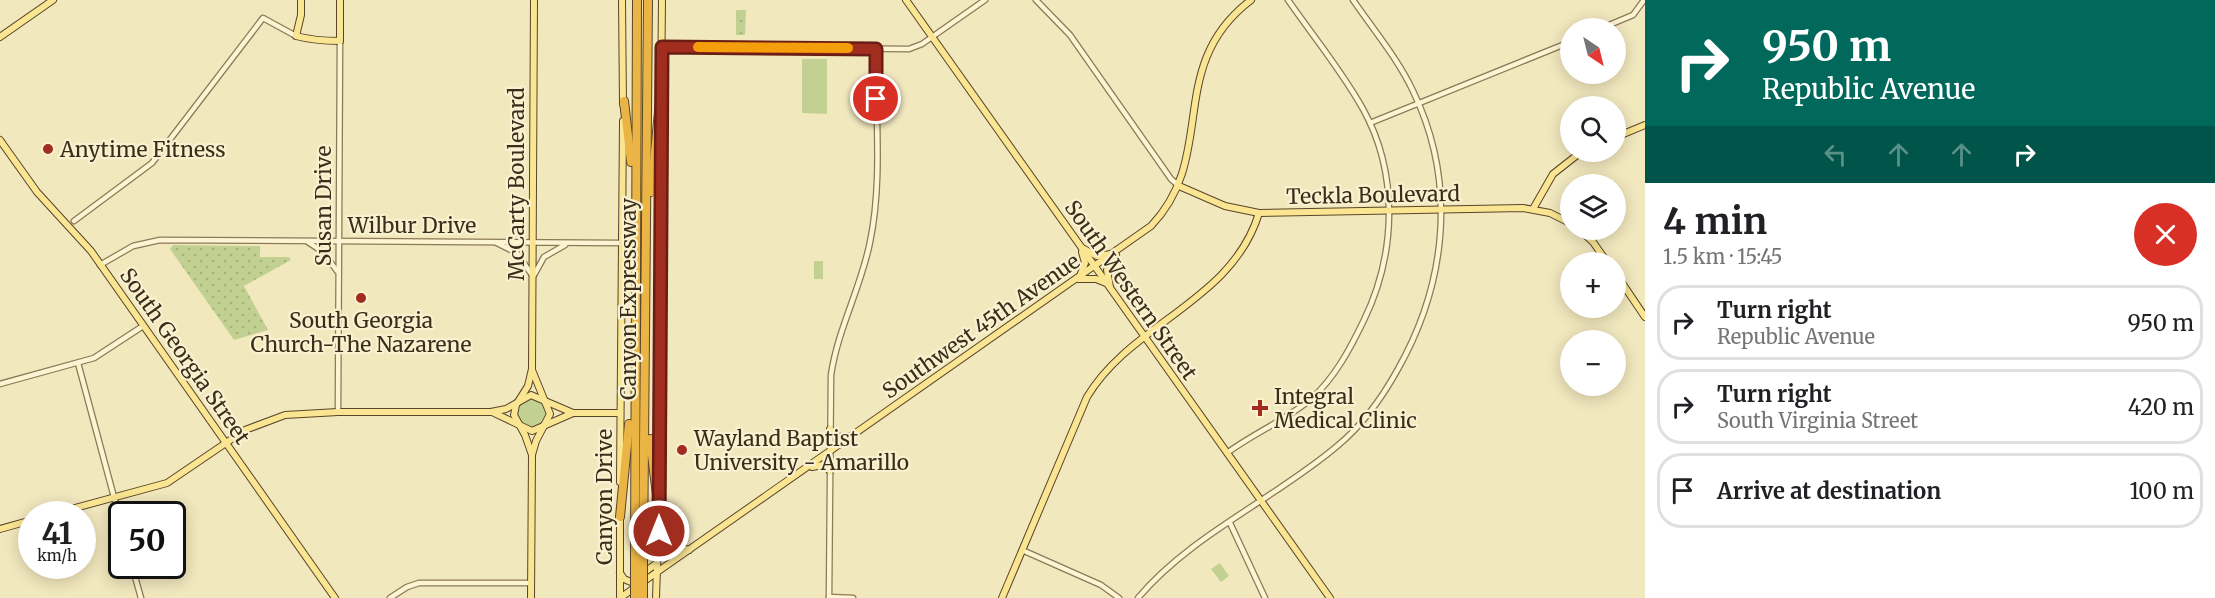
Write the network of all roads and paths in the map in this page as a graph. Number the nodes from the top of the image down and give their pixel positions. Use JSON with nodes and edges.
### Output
{"nodes":[{"id":1,"x":53,"y":0,"type":"edge"},
{"id":2,"x":301,"y":0,"type":"edge"},
{"id":3,"x":340,"y":0,"type":"edge"},
{"id":4,"x":534,"y":0,"type":"edge"},
{"id":5,"x":622,"y":0,"type":"edge"},
{"id":6,"x":637,"y":0,"type":"edge"},
{"id":7,"x":648,"y":0,"type":"edge"},
{"id":8,"x":662,"y":0,"type":"edge"},
{"id":9,"x":906,"y":0,"type":"edge"},
{"id":10,"x":985,"y":0,"type":"edge"},
{"id":11,"x":1036,"y":0,"type":"edge"},
{"id":12,"x":1251,"y":0,"type":"edge"},
{"id":13,"x":1288,"y":0,"type":"edge"},
{"id":14,"x":1353,"y":0,"type":"edge"},
{"id":15,"x":1644,"y":0,"type":"edge"},
{"id":16,"x":1626,"y":18,"type":"edge"},
{"id":17,"x":296,"y":36,"type":"junction"},
{"id":18,"x":932,"y":37,"type":"junction"},
{"id":19,"x":0,"y":38,"type":"edge"},
{"id":20,"x":340,"y":41,"type":"junction"},
{"id":21,"x":1560,"y":46,"type":"edge"},
{"id":22,"x":662,"y":47,"type":"junction"},
{"id":23,"x":876,"y":49,"type":"junction"},
{"id":24,"x":661,"y":92,"type":"junction"},
{"id":25,"x":624,"y":101,"type":"junction"},
{"id":26,"x":1418,"y":103,"type":"junction"},
{"id":27,"x":1370,"y":123,"type":"junction"},
{"id":28,"x":1645,"y":125,"type":"edge"},
{"id":29,"x":1626,"y":133,"type":"edge"},
{"id":30,"x":0,"y":140,"type":"edge"},
{"id":31,"x":1567,"y":162,"type":"edge"},
{"id":32,"x":1179,"y":186,"type":"junction"},
{"id":33,"x":635,"y":194,"type":"junction"},
{"id":34,"x":1538,"y":197,"type":"junction"},
{"id":35,"x":1533,"y":208,"type":"junction"},
{"id":36,"x":1442,"y":210,"type":"junction"},
{"id":37,"x":1389,"y":212,"type":"junction"},
{"id":38,"x":1547,"y":212,"type":"junction"},
{"id":39,"x":1259,"y":213,"type":"junction"},
{"id":40,"x":1560,"y":218,"type":"edge"},
{"id":41,"x":74,"y":221,"type":"dead end"},
{"id":42,"x":1591,"y":240,"type":"edge"},
{"id":43,"x":307,"y":241,"type":"junction"},
{"id":44,"x":339,"y":241,"type":"junction"},
{"id":45,"x":494,"y":242,"type":"junction"},
{"id":46,"x":532,"y":242,"type":"junction"},
{"id":47,"x":572,"y":242,"type":"junction"},
{"id":48,"x":622,"y":243,"type":"junction"},
{"id":49,"x":646,"y":247,"type":"junction"},
{"id":50,"x":1081,"y":248,"type":"junction"},
{"id":51,"x":1116,"y":252,"type":"junction"},
{"id":52,"x":1600,"y":252,"type":"edge"},
{"id":53,"x":100,"y":264,"type":"junction"},
{"id":54,"x":1095,"y":267,"type":"junction"},
{"id":55,"x":339,"y":273,"type":"junction"},
{"id":56,"x":532,"y":277,"type":"junction"},
{"id":57,"x":1078,"y":279,"type":"junction"},
{"id":58,"x":1109,"y":286,"type":"junction"},
{"id":59,"x":1626,"y":289,"type":"edge"},
{"id":60,"x":1645,"y":317,"type":"edge"},
{"id":61,"x":143,"y":326,"type":"junction"},
{"id":62,"x":1144,"y":336,"type":"junction"},
{"id":63,"x":78,"y":363,"type":"junction"},
{"id":64,"x":634,"y":366,"type":"junction"},
{"id":65,"x":532,"y":369,"type":"junction"},
{"id":66,"x":0,"y":384,"type":"edge"},
{"id":67,"x":521,"y":399,"type":"junction"},
{"id":68,"x":544,"y":400,"type":"junction"},
{"id":69,"x":338,"y":412,"type":"junction"},
{"id":70,"x":491,"y":412,"type":"junction"},
{"id":71,"x":573,"y":413,"type":"junction"},
{"id":72,"x":620,"y":413,"type":"junction"},
{"id":73,"x":646,"y":415,"type":"junction"},
{"id":74,"x":520,"y":426,"type":"junction"},
{"id":75,"x":544,"y":426,"type":"junction"},
{"id":76,"x":830,"y":429,"type":"junction"},
{"id":77,"x":855,"y":435,"type":"junction"},
{"id":78,"x":225,"y":443,"type":"junction"},
{"id":79,"x":831,"y":452,"type":"junction"},
{"id":80,"x":1227,"y":453,"type":"junction"},
{"id":81,"x":532,"y":455,"type":"junction"},
{"id":82,"x":808,"y":468,"type":"junction"},
{"id":83,"x":830,"y":471,"type":"junction"},
{"id":84,"x":114,"y":498,"type":"junction"},
{"id":85,"x":115,"y":501,"type":"edge"},
{"id":86,"x":1261,"y":501,"type":"junction"},
{"id":87,"x":96,"y":503,"type":"edge"},
{"id":88,"x":659,"y":511,"type":"junction"},
{"id":89,"x":620,"y":517,"type":"junction"},
{"id":90,"x":1230,"y":523,"type":"junction"},
{"id":91,"x":18,"y":524,"type":"edge"},
{"id":92,"x":0,"y":529,"type":"edge"},
{"id":93,"x":659,"y":531,"type":"junction"},
{"id":94,"x":690,"y":550,"type":"junction"},
{"id":95,"x":1022,"y":550,"type":"junction"},
{"id":96,"x":639,"y":557,"type":"junction"},
{"id":97,"x":658,"y":561,"type":"junction"},
{"id":98,"x":620,"y":573,"type":"junction"},
{"id":99,"x":656,"y":574,"type":"junction"},
{"id":100,"x":136,"y":579,"type":"edge"},
{"id":101,"x":531,"y":584,"type":"junction"},
{"id":102,"x":141,"y":598,"type":"edge"},
{"id":103,"x":335,"y":598,"type":"edge"},
{"id":104,"x":390,"y":598,"type":"edge"},
{"id":105,"x":531,"y":598,"type":"edge"},
{"id":106,"x":620,"y":598,"type":"edge"},
{"id":107,"x":634,"y":598,"type":"edge"},
{"id":108,"x":643,"y":598,"type":"edge"},
{"id":109,"x":654,"y":598,"type":"edge"},
{"id":110,"x":829,"y":598,"type":"edge"},
{"id":111,"x":853,"y":598,"type":"edge"},
{"id":112,"x":1002,"y":598,"type":"edge"},
{"id":113,"x":1119,"y":598,"type":"edge"},
{"id":114,"x":1138,"y":598,"type":"edge"},
{"id":115,"x":1265,"y":598,"type":"edge"},
{"id":116,"x":1329,"y":598,"type":"edge"}],
"edges":[{"from":1,"to":19,"type":"main road"},
{"from":2,"to":17,"type":"main road"},
{"from":3,"to":20,"type":"main road","name":"Susan Drive"},
{"from":4,"to":46,"type":"main road","name":"McCarty Boulevard"},
{"from":5,"to":25,"type":"main road","name":"Canyon Drive"},
{"from":6,"to":33,"type":"highway","name":"Canyon Expressway"},
{"from":7,"to":49,"type":"highway","name":"Canyon Expressway"},
{"from":8,"to":22,"type":"main road"},
{"from":9,"to":18,"type":"main road","name":"South Western Street"},
{"from":10,"to":18,"type":"street"},
{"from":11,"to":32,"type":"street"},
{"from":12,"to":32,"type":"main road","name":"Southwest 45th Avenue"},
{"from":13,"to":27,"type":"street"},
{"from":14,"to":26,"type":"street"},
{"from":15,"to":16,"type":"street"},
{"from":17,"to":20,"type":"main road"},
{"from":17,"to":41,"type":"street"},
{"from":18,"to":23,"type":"street"},
{"from":18,"to":50,"type":"main road","name":"South Western Street"},
{"from":20,"to":44,"type":"street","name":"Susan Drive"},
{"from":21,"to":26,"type":"street"},
{"from":22,"to":23,"type":"street"},
{"from":22,"to":24,"type":"main road"},
{"from":23,"to":76,"type":"street"},
{"from":24,"to":49,"type":"highway"},
{"from":24,"to":88,"type":"main road"},
{"from":25,"to":33,"type":"highway"},
{"from":25,"to":48,"type":"main road","name":"Canyon Drive"},
{"from":26,"to":27,"type":"street"},
{"from":26,"to":36,"type":"street"},
{"from":27,"to":37,"type":"street"},
{"from":28,"to":29,"type":"main road"},
{"from":30,"to":53,"type":"main road","name":"South Georgia Street"},
{"from":31,"to":34,"type":"main road"},
{"from":32,"to":39,"type":"main road","name":"Teckla Boulevard"},
{"from":32,"to":51,"type":"main road","name":"Southwest 45th Avenue"},
{"from":33,"to":64,"type":"highway","name":"Canyon Expressway"},
{"from":34,"to":35,"type":"main road"},
{"from":34,"to":38,"type":"street"},
{"from":35,"to":36,"type":"main road","name":"Teckla Boulevard"},
{"from":35,"to":38,"type":"main road","name":"Teckla Boulevard"},
{"from":36,"to":37,"type":"main road","name":"Teckla Boulevard"},
{"from":36,"to":86,"type":"street"},
{"from":37,"to":39,"type":"main road","name":"Teckla Boulevard"},
{"from":37,"to":80,"type":"street"},
{"from":38,"to":40,"type":"main road","name":"Teckla Boulevard"},
{"from":39,"to":62,"type":"main road"},
{"from":42,"to":52,"type":"main road"},
{"from":43,"to":44,"type":"street","name":"Wilbur Drive"},
{"from":43,"to":53,"type":"street","name":"Wilbur Drive"},
{"from":43,"to":55,"type":"street"},
{"from":44,"to":45,"type":"street","name":"Wilbur Drive"},
{"from":44,"to":55,"type":"street","name":"Susan Drive"},
{"from":45,"to":46,"type":"street","name":"Wilbur Drive"},
{"from":45,"to":56,"type":"street"},
{"from":46,"to":47,"type":"street","name":"Wilbur Drive"},
{"from":46,"to":56,"type":"main road","name":"McCarty Boulevard"},
{"from":47,"to":48,"type":"street","name":"Wilbur Drive"},
{"from":47,"to":56,"type":"street"},
{"from":48,"to":72,"type":"main road","name":"Canyon Drive"},
{"from":49,"to":73,"type":"highway","name":"Canyon Expressway"},
{"from":50,"to":51,"type":"main road"},
{"from":50,"to":54,"type":"main road","name":"South Western Street"},
{"from":50,"to":57,"type":"main road"},
{"from":51,"to":54,"type":"main road","name":"Southwest 45th Avenue"},
{"from":51,"to":58,"type":"main road"},
{"from":53,"to":61,"type":"main road","name":"South Georgia Street"},
{"from":54,"to":57,"type":"main road","name":"Southwest 45th Avenue"},
{"from":54,"to":58,"type":"main road","name":"South Western Street"},
{"from":55,"to":69,"type":"street","name":"Susan Drive"},
{"from":56,"to":65,"type":"main road","name":"McCarty Boulevard"},
{"from":57,"to":58,"type":"main road"},
{"from":57,"to":77,"type":"main road","name":"Southwest 45th Avenue"},
{"from":58,"to":62,"type":"main road","name":"South Western Street"},
{"from":59,"to":60,"type":"main road"},
{"from":61,"to":63,"type":"street"},
{"from":61,"to":78,"type":"main road","name":"South Georgia Street"},
{"from":62,"to":80,"type":"main road","name":"South Western Street"},
{"from":62,"to":95,"type":"main road"},
{"from":63,"to":66,"type":"street"},
{"from":63,"to":84,"type":"street"},
{"from":64,"to":89,"type":"highway"},
{"from":64,"to":96,"type":"highway","name":"Canyon Expressway"},
{"from":65,"to":67,"type":"main road","name":"McCarty Boulevard"},
{"from":65,"to":68,"type":"main road","name":"McCarty Boulevard"},
{"from":67,"to":68,"type":"main road"},
{"from":67,"to":70,"type":"main road"},
{"from":67,"to":74,"type":"main road","name":"McCarty Boulevard"},
{"from":68,"to":71,"type":"main road"},
{"from":68,"to":75,"type":"main road","name":"McCarty Boulevard"},
{"from":69,"to":70,"type":"main road"},
{"from":69,"to":78,"type":"main road"},
{"from":70,"to":74,"type":"main road"},
{"from":71,"to":72,"type":"main road"},
{"from":71,"to":75,"type":"main road"},
{"from":72,"to":89,"type":"main road","name":"Canyon Drive"},
{"from":73,"to":88,"type":"highway"},
{"from":73,"to":96,"type":"highway","name":"Canyon Expressway"},
{"from":74,"to":75,"type":"main road"},
{"from":74,"to":81,"type":"main road","name":"McCarty Boulevard"},
{"from":75,"to":81,"type":"main road","name":"McCarty Boulevard"},
{"from":76,"to":77,"type":"main road"},
{"from":76,"to":79,"type":"street"},
{"from":77,"to":79,"type":"main road","name":"Southwest 45th Avenue"},
{"from":78,"to":84,"type":"main road"},
{"from":78,"to":103,"type":"main road","name":"South Georgia Street"},
{"from":79,"to":82,"type":"main road","name":"Southwest 45th Avenue"},
{"from":79,"to":83,"type":"street"},
{"from":80,"to":86,"type":"main road","name":"South Western Street"},
{"from":81,"to":101,"type":"main road"},
{"from":82,"to":83,"type":"main road"},
{"from":82,"to":94,"type":"main road","name":"Southwest 45th Avenue"},
{"from":83,"to":110,"type":"street"},
{"from":84,"to":85,"type":"street"},
{"from":84,"to":87,"type":"main road"},
{"from":86,"to":90,"type":"street"},
{"from":86,"to":116,"type":"main road","name":"South Western Street"},
{"from":88,"to":93,"type":"main road"},
{"from":89,"to":98,"type":"main road","name":"Canyon Drive"},
{"from":90,"to":114,"type":"street"},
{"from":90,"to":115,"type":"street"},
{"from":91,"to":92,"type":"main road"},
{"from":93,"to":94,"type":"main road"},
{"from":93,"to":97,"type":"main road"},
{"from":94,"to":99,"type":"main road","name":"Southwest 45th Avenue"},
{"from":95,"to":112,"type":"main road"},
{"from":95,"to":113,"type":"street"},
{"from":96,"to":107,"type":"highway","name":"Canyon Expressway","bridge":true},
{"from":96,"to":108,"type":"highway","name":"Canyon Expressway","bridge":true},
{"from":97,"to":98,"type":"main road"},
{"from":97,"to":99,"type":"main road"},
{"from":98,"to":106,"type":"main road","name":"Canyon Drive"},
{"from":99,"to":106,"type":"main road","name":"Southwest 45th Avenue"},
{"from":99,"to":109,"type":"main road"},
{"from":100,"to":102,"type":"street"},
{"from":101,"to":104,"type":"street"},
{"from":101,"to":105,"type":"main road"},
{"from":108,"to":109,"type":"main road"},
{"from":110,"to":111,"type":"street"}]}
